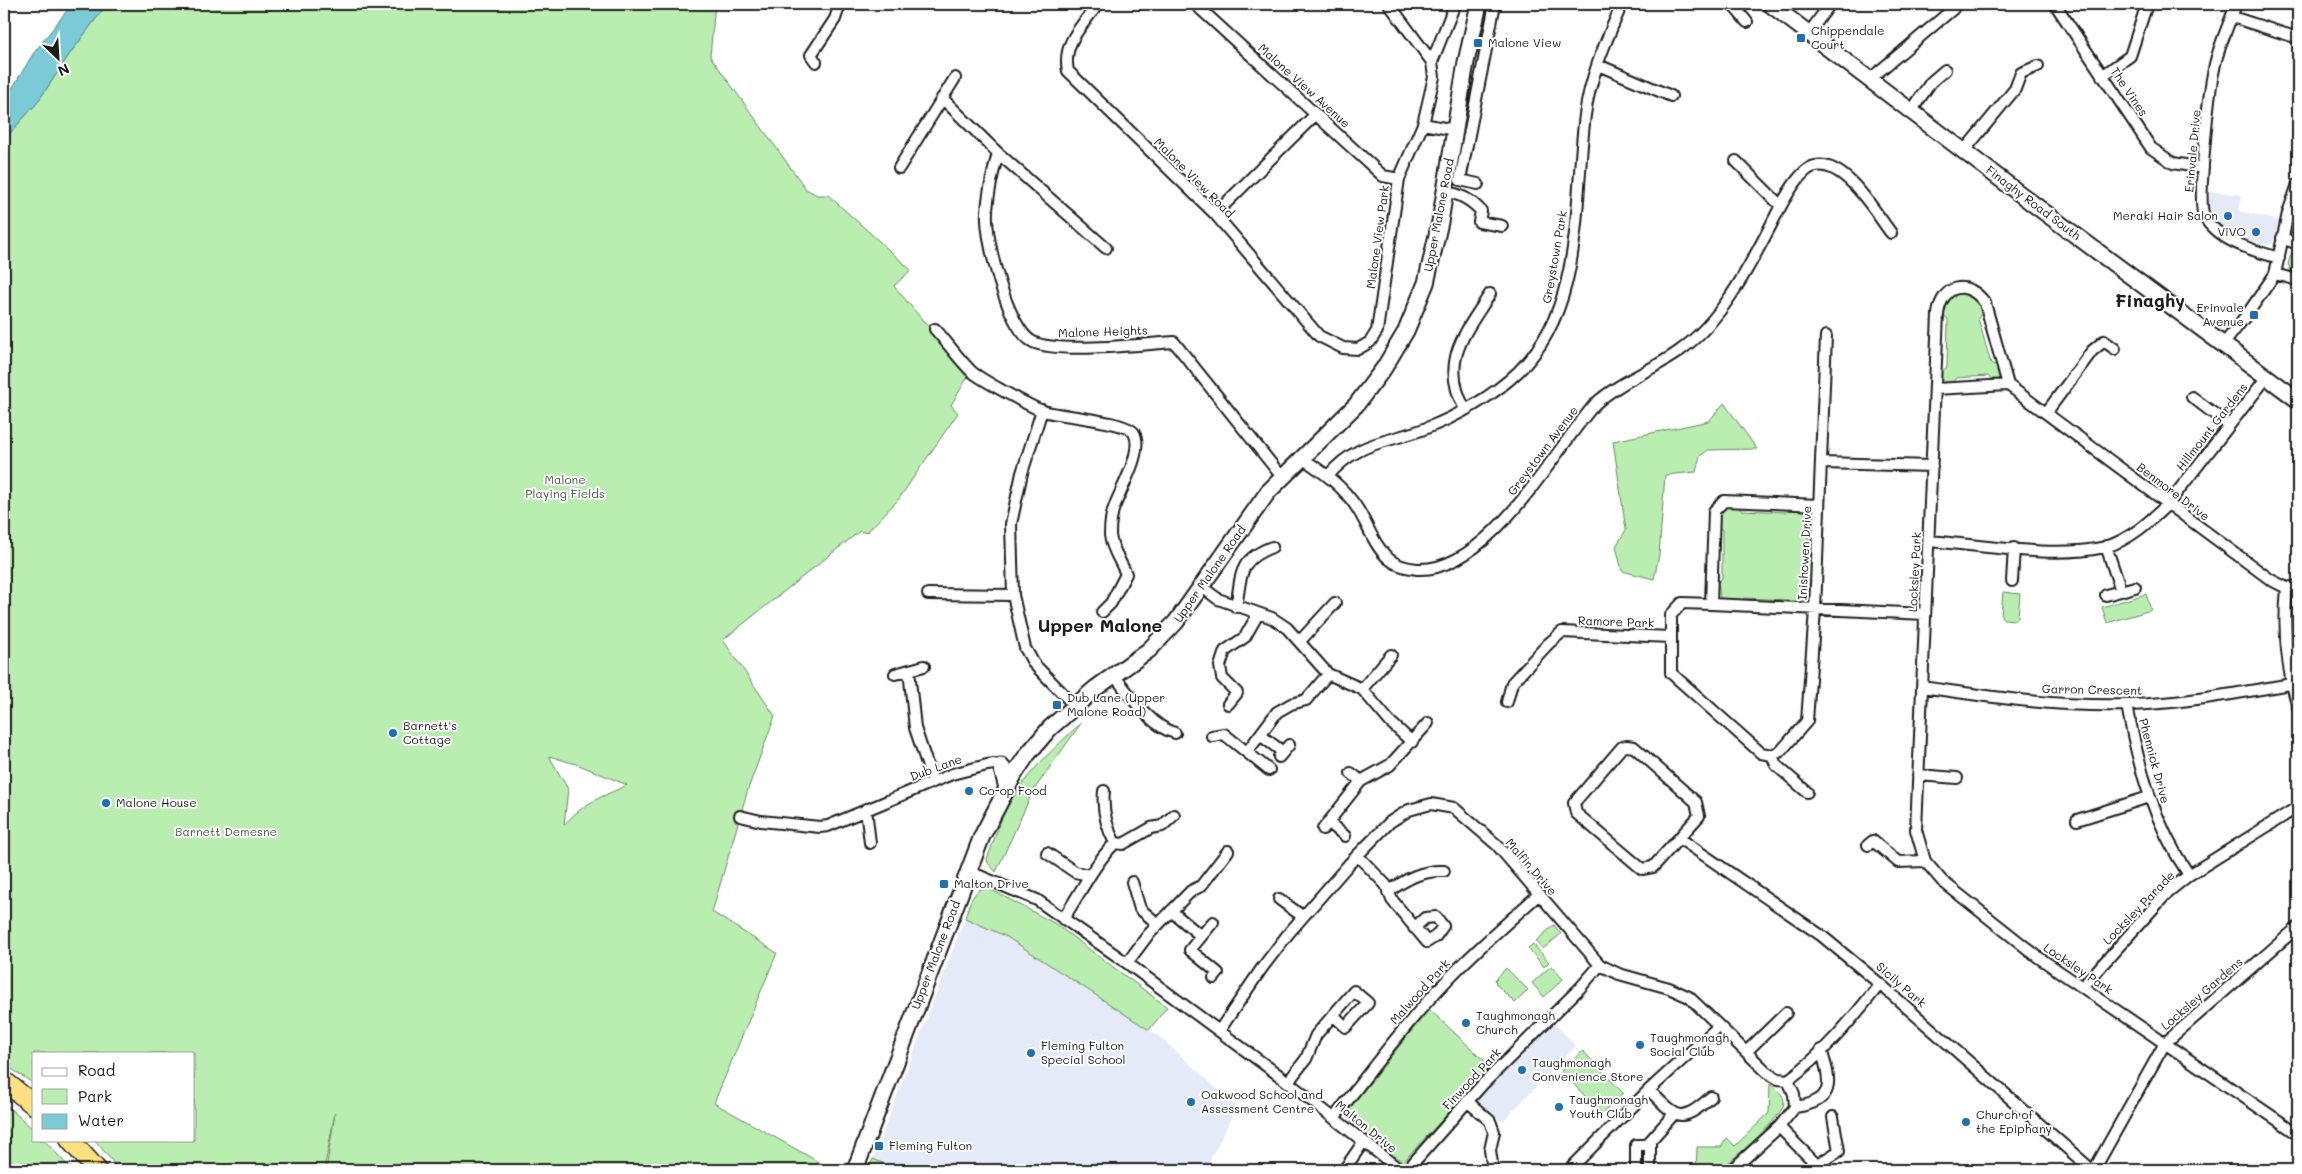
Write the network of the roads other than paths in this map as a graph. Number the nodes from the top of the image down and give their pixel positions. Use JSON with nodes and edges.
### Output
{"nodes":[{"id":1,"x":840,"y":4,"type":"edge"},
{"id":2,"x":1098,"y":4,"type":"edge"},
{"id":3,"x":1195,"y":4,"type":"edge"},
{"id":4,"x":1389,"y":4,"type":"edge"},
{"id":5,"x":1455,"y":4,"type":"edge"},
{"id":6,"x":1479,"y":4,"type":"edge"},
{"id":7,"x":1495,"y":4,"type":"edge"},
{"id":8,"x":1622,"y":4,"type":"edge"},
{"id":9,"x":1732,"y":4,"type":"edge"},
{"id":10,"x":1770,"y":4,"type":"edge"},
{"id":11,"x":1830,"y":4,"type":"edge"},
{"id":12,"x":2054,"y":4,"type":"edge"},
{"id":13,"x":2147,"y":4,"type":"edge"},
{"id":14,"x":2236,"y":4,"type":"edge"},
{"id":15,"x":1953,"y":9,"type":"dead end"},
{"id":16,"x":2232,"y":17,"type":"junction"},
{"id":17,"x":1747,"y":22,"type":"dead end"},
{"id":18,"x":1809,"y":33,"type":"junction"},
{"id":19,"x":2298,"y":38,"type":"edge"},
{"id":20,"x":816,"y":62,"type":"dead end"},
{"id":21,"x":1432,"y":62,"type":"junction"},
{"id":22,"x":1598,"y":64,"type":"junction"},
{"id":23,"x":2038,"y":66,"type":"dead end"},
{"id":24,"x":1945,"y":70,"type":"dead end"},
{"id":25,"x":2102,"y":76,"type":"junction"},
{"id":26,"x":955,"y":78,"type":"dead end"},
{"id":27,"x":1870,"y":79,"type":"junction"},
{"id":28,"x":1671,"y":96,"type":"dead end"},
{"id":29,"x":942,"y":98,"type":"junction"},
{"id":30,"x":1912,"y":110,"type":"junction"},
{"id":31,"x":1316,"y":114,"type":"junction"},
{"id":32,"x":1422,"y":124,"type":"junction"},
{"id":33,"x":1455,"y":130,"type":"junction"},
{"id":34,"x":1964,"y":151,"type":"junction"},
{"id":35,"x":998,"y":153,"type":"junction"},
{"id":36,"x":1736,"y":161,"type":"dead end"},
{"id":37,"x":899,"y":168,"type":"dead end"},
{"id":38,"x":2203,"y":168,"type":"junction"},
{"id":39,"x":1399,"y":179,"type":"junction"},
{"id":40,"x":1478,"y":184,"type":"dead end"},
{"id":41,"x":2298,"y":184,"type":"edge"},
{"id":42,"x":1445,"y":191,"type":"junction"},
{"id":43,"x":1780,"y":206,"type":"junction"},
{"id":44,"x":1215,"y":214,"type":"junction"},
{"id":45,"x":1502,"y":226,"type":"dead end"},
{"id":46,"x":1890,"y":233,"type":"dead end"},
{"id":47,"x":2282,"y":238,"type":"junction"},
{"id":48,"x":2298,"y":244,"type":"edge"},
{"id":49,"x":1106,"y":248,"type":"dead end"},
{"id":50,"x":2279,"y":258,"type":"junction"},
{"id":51,"x":2275,"y":274,"type":"junction"},
{"id":52,"x":2298,"y":280,"type":"edge"},
{"id":53,"x":1490,"y":294,"type":"dead end"},
{"id":54,"x":935,"y":329,"type":"dead end"},
{"id":55,"x":1826,"y":336,"type":"dead end"},
{"id":56,"x":2223,"y":345,"type":"junction"},
{"id":57,"x":1358,"y":349,"type":"joint"},
{"id":58,"x":2115,"y":349,"type":"dead end"},
{"id":59,"x":2267,"y":377,"type":"junction"},
{"id":60,"x":2008,"y":385,"type":"junction"},
{"id":61,"x":1935,"y":389,"type":"junction"},
{"id":62,"x":2192,"y":397,"type":"dead end"},
{"id":63,"x":2298,"y":399,"type":"edge"},
{"id":64,"x":1465,"y":409,"type":"junction"},
{"id":65,"x":1042,"y":410,"type":"junction"},
{"id":66,"x":2046,"y":413,"type":"junction"},
{"id":67,"x":2229,"y":425,"type":"junction"},
{"id":68,"x":1302,"y":458,"type":"junction"},
{"id":69,"x":1822,"y":463,"type":"junction"},
{"id":70,"x":1932,"y":466,"type":"junction"},
{"id":71,"x":1282,"y":476,"type":"junction"},
{"id":72,"x":1328,"y":476,"type":"junction"},
{"id":73,"x":2168,"y":504,"type":"junction"},
{"id":74,"x":1819,"y":505,"type":"junction"},
{"id":75,"x":1929,"y":541,"type":"junction"},
{"id":76,"x":2106,"y":546,"type":"junction"},
{"id":77,"x":1272,"y":547,"type":"dead end"},
{"id":78,"x":2014,"y":548,"type":"junction"},
{"id":79,"x":2012,"y":581,"type":"dead end"},
{"id":80,"x":2135,"y":586,"type":"dead end"},
{"id":81,"x":2298,"y":586,"type":"edge"},
{"id":82,"x":1202,"y":587,"type":"junction"},
{"id":83,"x":2287,"y":588,"type":"junction"},
{"id":84,"x":2121,"y":591,"type":"junction"},
{"id":85,"x":928,"y":594,"type":"dead end"},
{"id":86,"x":1013,"y":595,"type":"junction"},
{"id":87,"x":2106,"y":595,"type":"dead end"},
{"id":88,"x":1711,"y":604,"type":"junction"},
{"id":89,"x":1236,"y":607,"type":"junction"},
{"id":90,"x":1333,"y":609,"type":"dead end"},
{"id":91,"x":1815,"y":610,"type":"junction"},
{"id":92,"x":1102,"y":612,"type":"dead end"},
{"id":93,"x":1258,"y":614,"type":"junction"},
{"id":94,"x":1925,"y":614,"type":"junction"},
{"id":95,"x":1670,"y":637,"type":"junction"},
{"id":96,"x":1300,"y":641,"type":"junction"},
{"id":97,"x":1391,"y":660,"type":"dead end"},
{"id":98,"x":924,"y":666,"type":"dead end"},
{"id":99,"x":909,"y":670,"type":"junction"},
{"id":100,"x":895,"y":674,"type":"dead end"},
{"id":101,"x":1328,"y":674,"type":"junction"},
{"id":102,"x":1114,"y":675,"type":"junction"},
{"id":103,"x":2292,"y":684,"type":"junction"},
{"id":104,"x":1922,"y":687,"type":"junction"},
{"id":105,"x":1362,"y":689,"type":"junction"},
{"id":106,"x":1507,"y":702,"type":"dead end"},
{"id":107,"x":1228,"y":704,"type":"dead end"},
{"id":108,"x":2127,"y":705,"type":"junction"},
{"id":109,"x":1075,"y":706,"type":"junction"},
{"id":110,"x":2298,"y":707,"type":"edge"},
{"id":111,"x":1428,"y":723,"type":"dead end"},
{"id":112,"x":1175,"y":733,"type":"dead end"},
{"id":113,"x":1260,"y":735,"type":"junction"},
{"id":114,"x":1212,"y":736,"type":"dead end"},
{"id":115,"x":1412,"y":742,"type":"junction"},
{"id":116,"x":1284,"y":751,"type":"dead end"},
{"id":117,"x":1247,"y":752,"type":"junction"},
{"id":118,"x":1772,"y":755,"type":"junction"},
{"id":119,"x":1001,"y":766,"type":"junction"},
{"id":120,"x":1269,"y":770,"type":"dead end"},
{"id":121,"x":1015,"y":773,"type":"junction"},
{"id":122,"x":1350,"y":773,"type":"dead end"},
{"id":123,"x":1918,"y":776,"type":"junction"},
{"id":124,"x":1958,"y":778,"type":"dead end"},
{"id":125,"x":933,"y":782,"type":"junction"},
{"id":126,"x":1361,"y":782,"type":"junction"},
{"id":127,"x":1007,"y":788,"type":"junction"},
{"id":128,"x":1104,"y":791,"type":"dead end"},
{"id":129,"x":1807,"y":792,"type":"dead end"},
{"id":130,"x":2149,"y":797,"type":"junction"},
{"id":131,"x":2298,"y":807,"type":"edge"},
{"id":132,"x":866,"y":809,"type":"junction"},
{"id":133,"x":1174,"y":815,"type":"dead end"},
{"id":134,"x":740,"y":816,"type":"dead end"},
{"id":135,"x":2077,"y":820,"type":"dead end"},
{"id":136,"x":1345,"y":836,"type":"dead end"},
{"id":137,"x":1679,"y":838,"type":"junction"},
{"id":138,"x":870,"y":843,"type":"dead end"},
{"id":139,"x":1115,"y":843,"type":"junction"},
{"id":140,"x":1868,"y":845,"type":"dead end"},
{"id":141,"x":1228,"y":852,"type":"dead end"},
{"id":142,"x":1048,"y":853,"type":"dead end"},
{"id":143,"x":1357,"y":855,"type":"junction"},
{"id":144,"x":1925,"y":862,"type":"junction"},
{"id":145,"x":968,"y":871,"type":"junction"},
{"id":146,"x":1444,"y":871,"type":"dead end"},
{"id":147,"x":1089,"y":875,"type":"junction"},
{"id":148,"x":2189,"y":875,"type":"junction"},
{"id":149,"x":1132,"y":882,"type":"dead end"},
{"id":150,"x":1388,"y":892,"type":"junction"},
{"id":151,"x":1538,"y":895,"type":"junction"},
{"id":152,"x":1279,"y":899,"type":"dead end"},
{"id":153,"x":1171,"y":911,"type":"junction"},
{"id":154,"x":1302,"y":916,"type":"junction"},
{"id":155,"x":1063,"y":919,"type":"junction"},
{"id":156,"x":1212,"y":922,"type":"dead end"},
{"id":157,"x":1158,"y":924,"type":"junction"},
{"id":158,"x":2298,"y":927,"type":"edge"},
{"id":159,"x":1414,"y":928,"type":"dead end"},
{"id":160,"x":1201,"y":936,"type":"junction"},
{"id":161,"x":1127,"y":963,"type":"junction"},
{"id":162,"x":1600,"y":965,"type":"junction"},
{"id":163,"x":1214,"y":978,"type":"dead end"},
{"id":164,"x":1880,"y":984,"type":"junction"},
{"id":165,"x":2082,"y":987,"type":"junction"},
{"id":166,"x":1786,"y":1013,"type":"dead end"},
{"id":167,"x":1333,"y":1015,"type":"dead end"},
{"id":168,"x":1719,"y":1026,"type":"junction"},
{"id":169,"x":1220,"y":1032,"type":"junction"},
{"id":170,"x":2165,"y":1043,"type":"junction"},
{"id":171,"x":1821,"y":1050,"type":"junction"},
{"id":172,"x":1747,"y":1051,"type":"junction"},
{"id":173,"x":1788,"y":1080,"type":"junction"},
{"id":174,"x":4,"y":1081,"type":"edge"},
{"id":175,"x":1288,"y":1082,"type":"junction"},
{"id":176,"x":1649,"y":1090,"type":"junction"},
{"id":177,"x":1711,"y":1096,"type":"dead end"},
{"id":178,"x":1467,"y":1101,"type":"junction"},
{"id":179,"x":32,"y":1103,"type":"edge"},
{"id":180,"x":1795,"y":1107,"type":"junction"},
{"id":181,"x":1674,"y":1114,"type":"junction"},
{"id":182,"x":1833,"y":1117,"type":"dead end"},
{"id":183,"x":1334,"y":1118,"type":"junction"},
{"id":184,"x":1779,"y":1126,"type":"junction"},
{"id":185,"x":2298,"y":1134,"type":"edge"},
{"id":186,"x":1364,"y":1141,"type":"junction"},
{"id":187,"x":72,"y":1142,"type":"edge"},
{"id":188,"x":1650,"y":1145,"type":"junction"},
{"id":189,"x":97,"y":1170,"type":"edge"},
{"id":190,"x":855,"y":1170,"type":"edge"},
{"id":191,"x":1344,"y":1170,"type":"edge"},
{"id":192,"x":1400,"y":1170,"type":"edge"},
{"id":193,"x":1407,"y":1170,"type":"edge"},
{"id":194,"x":1493,"y":1170,"type":"edge"},
{"id":195,"x":1568,"y":1170,"type":"edge"},
{"id":196,"x":1636,"y":1170,"type":"edge"},
{"id":197,"x":1650,"y":1170,"type":"edge"},
{"id":198,"x":1732,"y":1170,"type":"edge"},
{"id":199,"x":2093,"y":1170,"type":"edge"}],
"edges":[{"from":1,"to":20,"type":"street"},
{"from":2,"to":44,"type":"street","name":"Malone View Road"},
{"from":3,"to":31,"type":"street","name":"Malone View Avenue"},
{"from":4,"to":21,"type":"street"},
{"from":5,"to":21,"type":"street","name":"Malone View Park"},
{"from":6,"to":33,"type":"main road","name":"Upper Malone Road"},
{"from":7,"to":40,"type":"street","name":"Upper Malone Road"},
{"from":8,"to":22,"type":"street","name":"Greystown Park"},
{"from":9,"to":17,"type":"street"},
{"from":10,"to":18,"type":"main road","name":"Finaghy Road South"},
{"from":11,"to":18,"type":"street"},
{"from":12,"to":25,"type":"street","name":"The Vines"},
{"from":13,"to":25,"type":"street"},
{"from":14,"to":16,"type":"street","name":"Erinvale Drive"},
{"from":15,"to":27,"type":"street"},
{"from":16,"to":19,"type":"street"},
{"from":16,"to":38,"type":"street","name":"Erinvale Drive"},
{"from":18,"to":27,"type":"main road","name":"Finaghy Road South"},
{"from":21,"to":32,"type":"street","name":"Malone View Park"},
{"from":22,"to":28,"type":"street"},
{"from":22,"to":64,"type":"street","name":"Greystown Park"},
{"from":23,"to":34,"type":"street"},
{"from":24,"to":30,"type":"street"},
{"from":25,"to":38,"type":"street","name":"The Vines"},
{"from":26,"to":29,"type":"street"},
{"from":27,"to":30,"type":"main road","name":"Finaghy Road South"},
{"from":29,"to":35,"type":"street"},
{"from":29,"to":37,"type":"street"},
{"from":30,"to":34,"type":"main road","name":"Finaghy Road South"},
{"from":31,"to":39,"type":"street","name":"Malone View Avenue"},
{"from":31,"to":44,"type":"street"},
{"from":32,"to":33,"type":"street"},
{"from":32,"to":39,"type":"street","name":"Malone View Park"},
{"from":33,"to":42,"type":"main road","name":"Upper Malone Road"},
{"from":34,"to":56,"type":"main road","name":"Finaghy Road South"},
{"from":35,"to":49,"type":"street"},
{"from":35,"to":71,"type":"street","name":"Malone Heights"},
{"from":36,"to":43,"type":"street"},
{"from":38,"to":50,"type":"street","name":"Erinvale Drive"},
{"from":39,"to":57,"type":"street","name":"Malone View Park"},
{"from":41,"to":47,"type":"street"},
{"from":42,"to":45,"type":"street"},
{"from":42,"to":68,"type":"main road","name":"Upper Malone Road"},
{"from":43,"to":46,"type":"street","name":"Greystown Avenue"},
{"from":43,"to":72,"type":"street","name":"Greystown Avenue"},
{"from":44,"to":57,"type":"street","name":"Malone View Road"},
{"from":47,"to":48,"type":"street"},
{"from":47,"to":50,"type":"street"},
{"from":50,"to":51,"type":"street"},
{"from":51,"to":52,"type":"street"},
{"from":51,"to":56,"type":"street"},
{"from":53,"to":64,"type":"street"},
{"from":54,"to":65,"type":"street"},
{"from":55,"to":69,"type":"street","name":"Inishowen Drive"},
{"from":56,"to":59,"type":"main road","name":"Finaghy Road South"},
{"from":58,"to":66,"type":"street"},
{"from":59,"to":63,"type":"main road","name":"Finaghy Road South"},
{"from":59,"to":67,"type":"street","name":"Hillmount Gardens"},
{"from":60,"to":61,"type":"street"},
{"from":60,"to":61,"type":"street","name":"Locksley Park"},
{"from":60,"to":66,"type":"street","name":"Benmore Drive"},
{"from":61,"to":70,"type":"street","name":"Locksley Park"},
{"from":62,"to":67,"type":"street"},
{"from":64,"to":72,"type":"street","name":"Greystown Park"},
{"from":65,"to":86,"type":"street"},
{"from":65,"to":92,"type":"street"},
{"from":66,"to":73,"type":"street","name":"Benmore Drive"},
{"from":67,"to":73,"type":"street","name":"Hillmount Gardens"},
{"from":68,"to":71,"type":"main road","name":"Upper Malone Road"},
{"from":68,"to":72,"type":"street","name":"Greystown Avenue"},
{"from":69,"to":70,"type":"street"},
{"from":69,"to":74,"type":"street","name":"Inishowen Drive"},
{"from":70,"to":75,"type":"street","name":"Locksley Park"},
{"from":71,"to":82,"type":"main road","name":"Upper Malone Road"},
{"from":73,"to":76,"type":"street","name":"Hillmount Gardens"},
{"from":73,"to":83,"type":"street","name":"Benmore Drive"},
{"from":74,"to":88,"type":"street"},
{"from":74,"to":91,"type":"street","name":"Inishowen Drive"},
{"from":75,"to":78,"type":"street","name":"Hillmount Gardens"},
{"from":75,"to":94,"type":"street","name":"Locksley Park"},
{"from":76,"to":78,"type":"street","name":"Hillmount Gardens"},
{"from":76,"to":84,"type":"street"},
{"from":77,"to":89,"type":"street"},
{"from":78,"to":79,"type":"street"},
{"from":80,"to":84,"type":"street"},
{"from":81,"to":83,"type":"street"},
{"from":82,"to":89,"type":"street"},
{"from":82,"to":102,"type":"main road","name":"Upper Malone Road"},
{"from":83,"to":103,"type":"street"},
{"from":84,"to":87,"type":"street"},
{"from":85,"to":86,"type":"street"},
{"from":86,"to":109,"type":"street"},
{"from":88,"to":91,"type":"street"},
{"from":88,"to":95,"type":"street"},
{"from":89,"to":93,"type":"street"},
{"from":90,"to":96,"type":"street"},
{"from":91,"to":94,"type":"street"},
{"from":91,"to":118,"type":"street","name":"Inishowen Drive"},
{"from":93,"to":96,"type":"street"},
{"from":93,"to":107,"type":"street"},
{"from":94,"to":104,"type":"street","name":"Locksley Park"},
{"from":95,"to":106,"type":"street","name":"Ramore Park"},
{"from":95,"to":118,"type":"street"},
{"from":96,"to":101,"type":"street"},
{"from":97,"to":105,"type":"street"},
{"from":98,"to":99,"type":"street"},
{"from":99,"to":100,"type":"street"},
{"from":99,"to":125,"type":"street"},
{"from":101,"to":105,"type":"street"},
{"from":101,"to":113,"type":"street"},
{"from":102,"to":109,"type":"main road","name":"Upper Malone Road"},
{"from":102,"to":112,"type":"street"},
{"from":103,"to":108,"type":"street","name":"Garron Crescent"},
{"from":103,"to":110,"type":"street"},
{"from":104,"to":108,"type":"street","name":"Garron Crescent"},
{"from":104,"to":123,"type":"street","name":"Locksley Park"},
{"from":105,"to":115,"type":"street"},
{"from":108,"to":130,"type":"street","name":"Phennick Drive"},
{"from":109,"to":121,"type":"main road","name":"Upper Malone Road"},
{"from":111,"to":115,"type":"street"},
{"from":113,"to":116,"type":"street"},
{"from":113,"to":117,"type":"street"},
{"from":114,"to":117,"type":"street"},
{"from":115,"to":126,"type":"street"},
{"from":117,"to":120,"type":"street"},
{"from":118,"to":129,"type":"street"},
{"from":119,"to":121,"type":"street"},
{"from":119,"to":125,"type":"street","name":"Dub Lane"},
{"from":119,"to":127,"type":"main road"},
{"from":121,"to":127,"type":"main road","name":"Upper Malone Road"},
{"from":122,"to":126,"type":"street"},
{"from":123,"to":124,"type":"street"},
{"from":123,"to":144,"type":"street","name":"Locksley Park"},
{"from":125,"to":132,"type":"street","name":"Dub Lane"},
{"from":126,"to":136,"type":"street"},
{"from":127,"to":145,"type":"main road","name":"Upper Malone Road"},
{"from":128,"to":139,"type":"street"},
{"from":130,"to":135,"type":"street"},
{"from":130,"to":148,"type":"street","name":"Phennick Drive"},
{"from":131,"to":148,"type":"street","name":"Locksley Parade"},
{"from":132,"to":134,"type":"street","name":"Dub Lane"},
{"from":132,"to":138,"type":"street"},
{"from":133,"to":139,"type":"street"},
{"from":137,"to":137,"type":"street"},
{"from":137,"to":164,"type":"street","name":"Sicily Park"},
{"from":139,"to":147,"type":"street"},
{"from":140,"to":144,"type":"street"},
{"from":141,"to":153,"type":"street"},
{"from":142,"to":147,"type":"street"},
{"from":143,"to":150,"type":"street"},
{"from":143,"to":151,"type":"street","name":"Malfin Drive"},
{"from":143,"to":154,"type":"street","name":"Malfin Drive"},
{"from":144,"to":165,"type":"street","name":"Locksley Park"},
{"from":145,"to":155,"type":"street","name":"Malton Drive"},
{"from":145,"to":190,"type":"main road","name":"Upper Malone Road"},
{"from":146,"to":150,"type":"street"},
{"from":147,"to":155,"type":"street"},
{"from":148,"to":165,"type":"street","name":"Locksley Parade"},
{"from":149,"to":157,"type":"street"},
{"from":150,"to":159,"type":"street"},
{"from":151,"to":162,"type":"street","name":"Malfin Drive"},
{"from":151,"to":183,"type":"street","name":"Malwood Park"},
{"from":152,"to":154,"type":"street"},
{"from":153,"to":157,"type":"street"},
{"from":153,"to":160,"type":"street"},
{"from":154,"to":169,"type":"street","name":"Malfin Drive"},
{"from":155,"to":161,"type":"street","name":"Malton Drive"},
{"from":156,"to":160,"type":"street"},
{"from":157,"to":161,"type":"street"},
{"from":158,"to":170,"type":"street","name":"Locksley Gardens"},
{"from":160,"to":163,"type":"street"},
{"from":161,"to":169,"type":"street","name":"Malton Drive"},
{"from":162,"to":168,"type":"street","name":"Malfin Drive"},
{"from":162,"to":178,"type":"street","name":"Finwood Park"},
{"from":164,"to":171,"type":"street"},
{"from":164,"to":199,"type":"street","name":"Sicily Park"},
{"from":165,"to":170,"type":"street","name":"Locksley Park"},
{"from":166,"to":172,"type":"street"},
{"from":167,"to":175,"type":"street"},
{"from":168,"to":172,"type":"street","name":"Malfin Drive"},
{"from":168,"to":176,"type":"street"},
{"from":169,"to":175,"type":"street","name":"Malton Drive"},
{"from":170,"to":185,"type":"street","name":"Locksley Park"},
{"from":170,"to":199,"type":"street","name":"Locksley Gardens"},
{"from":171,"to":173,"type":"street"},
{"from":171,"to":180,"type":"street"},
{"from":172,"to":173,"type":"street","name":"Malfin Drive"},
{"from":173,"to":180,"type":"street"},
{"from":174,"to":179,"type":"highway"},
{"from":175,"to":183,"type":"street","name":"Malton Drive"},
{"from":176,"to":181,"type":"street"},
{"from":176,"to":195,"type":"street"},
{"from":177,"to":181,"type":"street"},
{"from":178,"to":193,"type":"street","name":"Finwood Park"},
{"from":178,"to":194,"type":"street"},
{"from":180,"to":184,"type":"street"},
{"from":181,"to":188,"type":"street"},
{"from":182,"to":184,"type":"street"},
{"from":183,"to":186,"type":"street","name":"Malton Drive"},
{"from":184,"to":198,"type":"street"},
{"from":186,"to":191,"type":"street"},
{"from":186,"to":192,"type":"street","name":"Malton Drive"},
{"from":187,"to":189,"type":"highway"},
{"from":188,"to":196,"type":"street"},
{"from":188,"to":197,"type":"street"}]}
